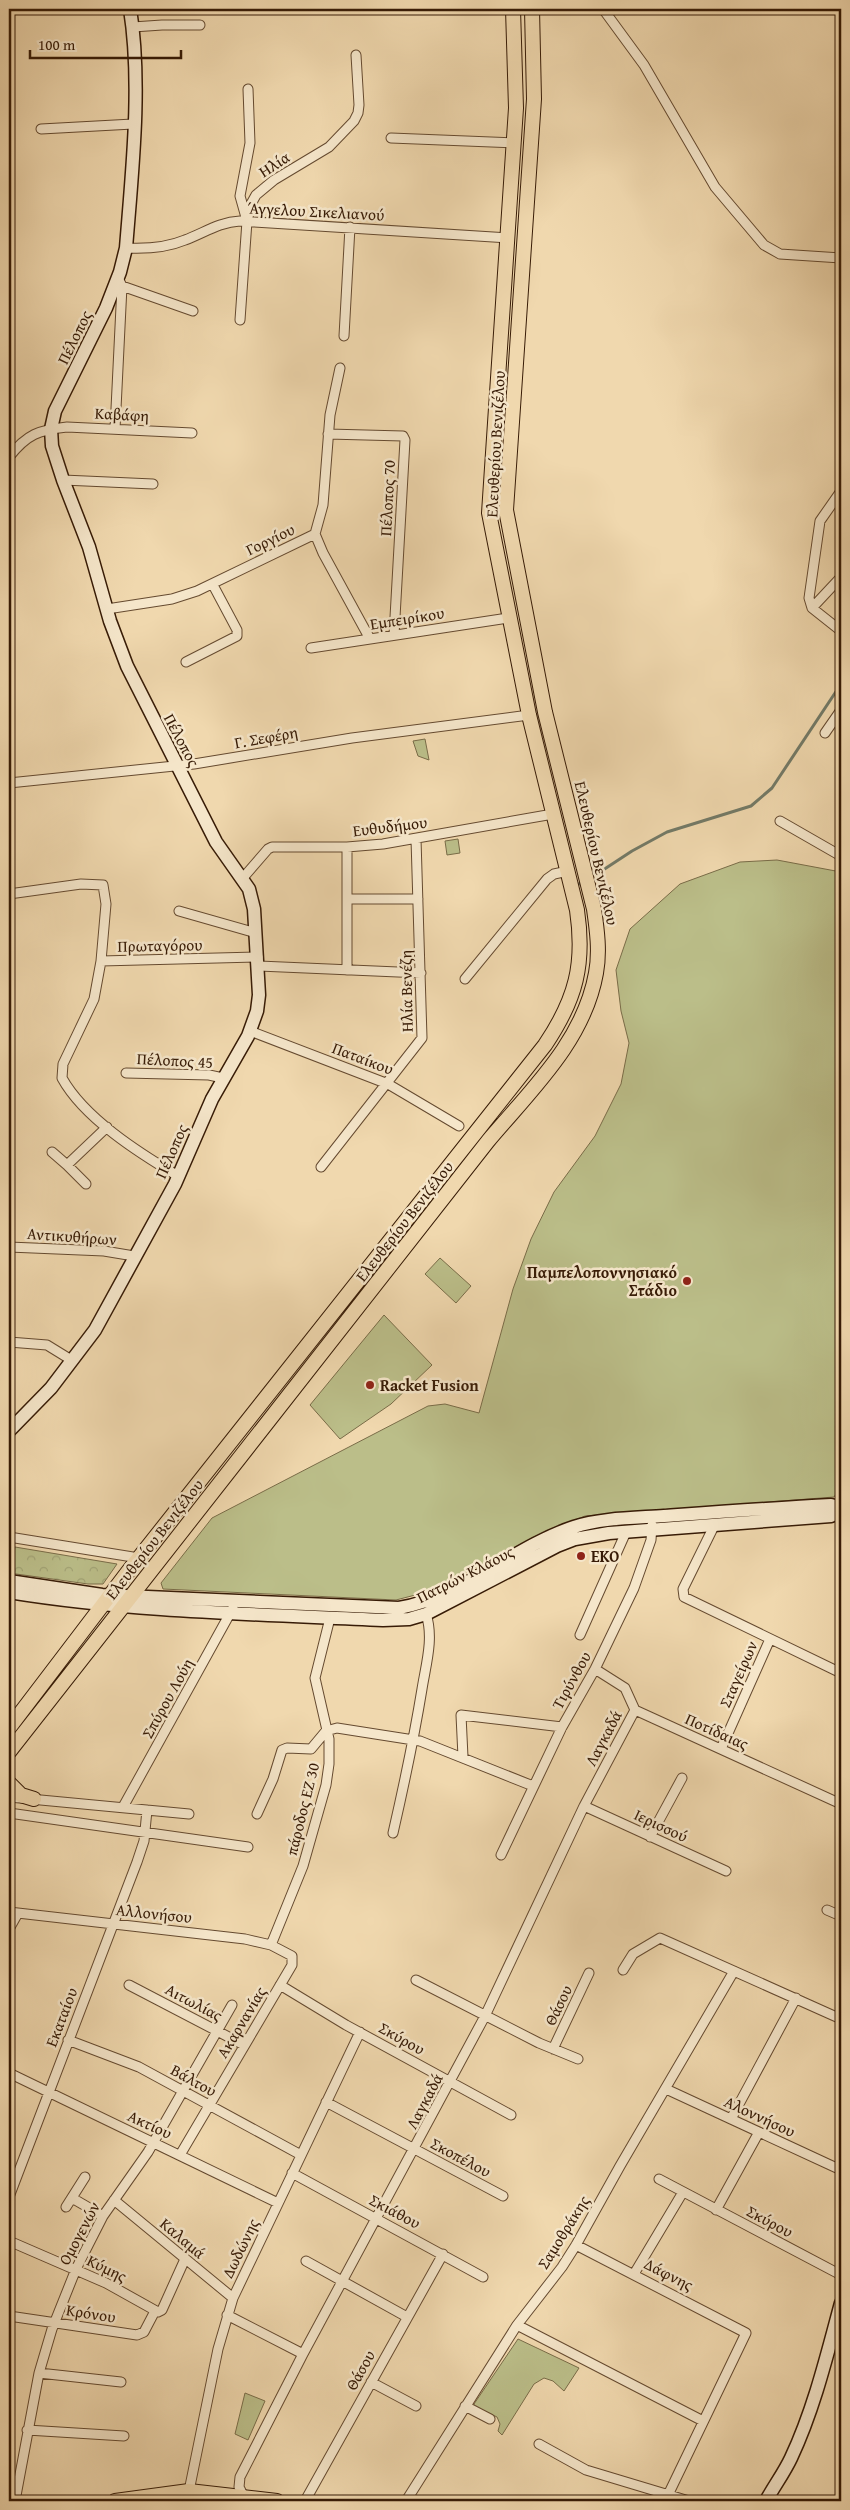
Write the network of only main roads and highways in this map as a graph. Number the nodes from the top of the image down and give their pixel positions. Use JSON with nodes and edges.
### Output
{"nodes":[{"id":1,"x":130,"y":9,"type":"edge"},
{"id":2,"x":514,"y":9,"type":"edge"},
{"id":3,"x":532,"y":9,"type":"edge"},
{"id":4,"x":12,"y":1424,"type":"edge"},
{"id":5,"x":841,"y":1510,"type":"edge"},
{"id":6,"x":650,"y":1523,"type":"junction"},
{"id":7,"x":9,"y":1581,"type":"edge"},
{"id":8,"x":9,"y":1592,"type":"edge"},
{"id":9,"x":107,"y":1600,"type":"junction"},
{"id":10,"x":127,"y":1601,"type":"junction"},
{"id":11,"x":233,"y":1606,"type":"junction"},
{"id":12,"x":9,"y":1728,"type":"edge"},
{"id":13,"x":9,"y":1752,"type":"edge"},
{"id":14,"x":9,"y":1783,"type":"edge"},
{"id":15,"x":34,"y":1799,"type":"road end"},
{"id":16,"x":841,"y":2303,"type":"edge"},
{"id":17,"x":244,"y":2499,"type":"edge"},
{"id":18,"x":115,"y":2501,"type":"edge"},
{"id":19,"x":277,"y":2501,"type":"edge"},
{"id":20,"x":766,"y":2501,"type":"edge"}],
"edges":[{"from":1,"to":4,"type":"main road","name":"Πέλοπος"},
{"from":2,"to":9,"type":"main road","name":"Ελευθερίου Βενιζέλου"},
{"from":3,"to":10,"type":"main road","name":"Ελευθερίου Βενιζέλου"},
{"from":5,"to":6,"type":"main road","name":"Πατρών Κλάους"},
{"from":5,"to":6,"type":"main road","name":"Πατρών Κλάους"},
{"from":6,"to":11,"type":"main road","name":"Πατρών Κλάους"},
{"from":6,"to":11,"type":"main road","name":"Πατρών Κλάους"},
{"from":7,"to":9,"type":"main road","name":"Πατρών Κλάους"},
{"from":8,"to":9,"type":"main road","name":"Πατρών Κλάους"},
{"from":9,"to":10,"type":"main road","name":"Πατρών Κλάους"},
{"from":9,"to":12,"type":"main road","name":"Ελευθερίου Βενιζέλου"},
{"from":10,"to":11,"type":"main road","name":"Πατρών Κλάους"},
{"from":10,"to":13,"type":"main road","name":"Ελευθερίου Βενιζέλου"},
{"from":14,"to":15,"type":"main road"},
{"from":16,"to":20,"type":"main road"},
{"from":17,"to":18,"type":"main road"},
{"from":17,"to":19,"type":"main road"}]}
